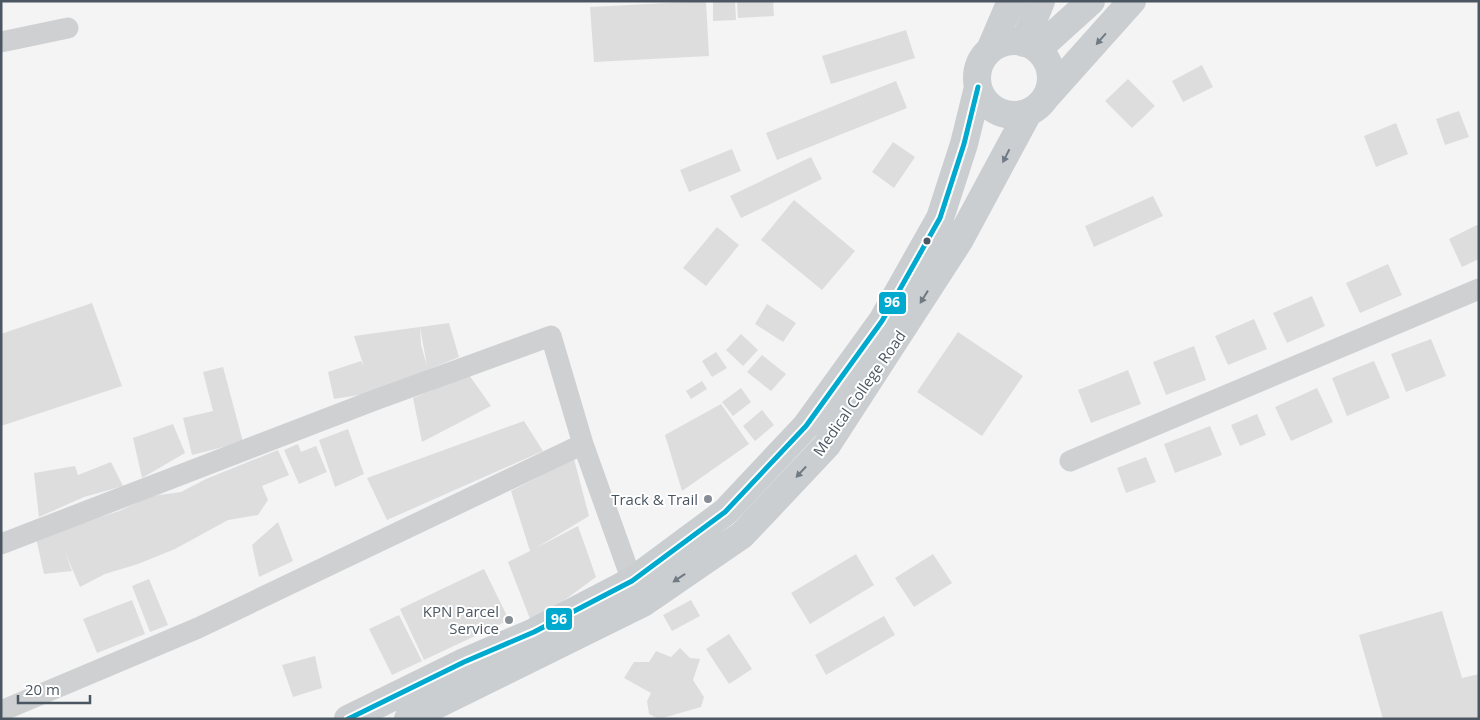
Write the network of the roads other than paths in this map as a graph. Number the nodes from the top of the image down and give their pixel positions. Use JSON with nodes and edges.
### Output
{"nodes":[{"id":1,"x":1011,"y":1,"type":"edge"},
{"id":2,"x":1041,"y":1,"type":"edge"},
{"id":3,"x":1091,"y":1,"type":"edge"},
{"id":4,"x":1132,"y":1,"type":"edge"},
{"id":5,"x":68,"y":28,"type":"dead end"},
{"id":6,"x":1,"y":42,"type":"edge"},
{"id":7,"x":1031,"y":46,"type":"junction"},
{"id":8,"x":990,"y":50,"type":"junction"},
{"id":9,"x":978,"y":87,"type":"junction"},
{"id":10,"x":1038,"y":105,"type":"junction"},
{"id":11,"x":1479,"y":289,"type":"edge"},
{"id":12,"x":583,"y":444,"type":"junction"},
{"id":13,"x":1070,"y":461,"type":"dead end"},
{"id":14,"x":725,"y":512,"type":"junction"},
{"id":15,"x":742,"y":535,"type":"junction"},
{"id":16,"x":1,"y":544,"type":"edge"},
{"id":17,"x":638,"y":592,"type":"junction"},
{"id":18,"x":5,"y":706,"type":"edge"},
{"id":19,"x":348,"y":719,"type":"edge"},
{"id":20,"x":408,"y":719,"type":"edge"}],
"edges":[{"from":1,"to":8,"type":"main road"},
{"from":2,"to":7,"type":"main road"},
{"from":3,"to":7,"type":"main road"},
{"from":4,"to":10,"type":"main road","one_way":true},
{"from":5,"to":6,"type":"street"},
{"from":7,"to":8,"type":"main road"},
{"from":7,"to":10,"type":"main road"},
{"from":8,"to":9,"type":"main road"},
{"from":9,"to":10,"type":"main road"},
{"from":9,"to":14,"type":"main road","name":"Medical College Road"},
{"from":10,"to":15,"type":"main road","name":"Medical College Road","one_way":true},
{"from":11,"to":13,"type":"street"},
{"from":12,"to":16,"type":"street"},
{"from":12,"to":17,"type":"street"},
{"from":12,"to":18,"type":"street"},
{"from":14,"to":15,"type":"main road"},
{"from":14,"to":17,"type":"main road","name":"Medical College Road"},
{"from":15,"to":17,"type":"main road","name":"Medical College Road","one_way":true},
{"from":17,"to":19,"type":"main road","name":"Medical College Road"},
{"from":17,"to":20,"type":"main road","name":"Medical College Road"}]}
